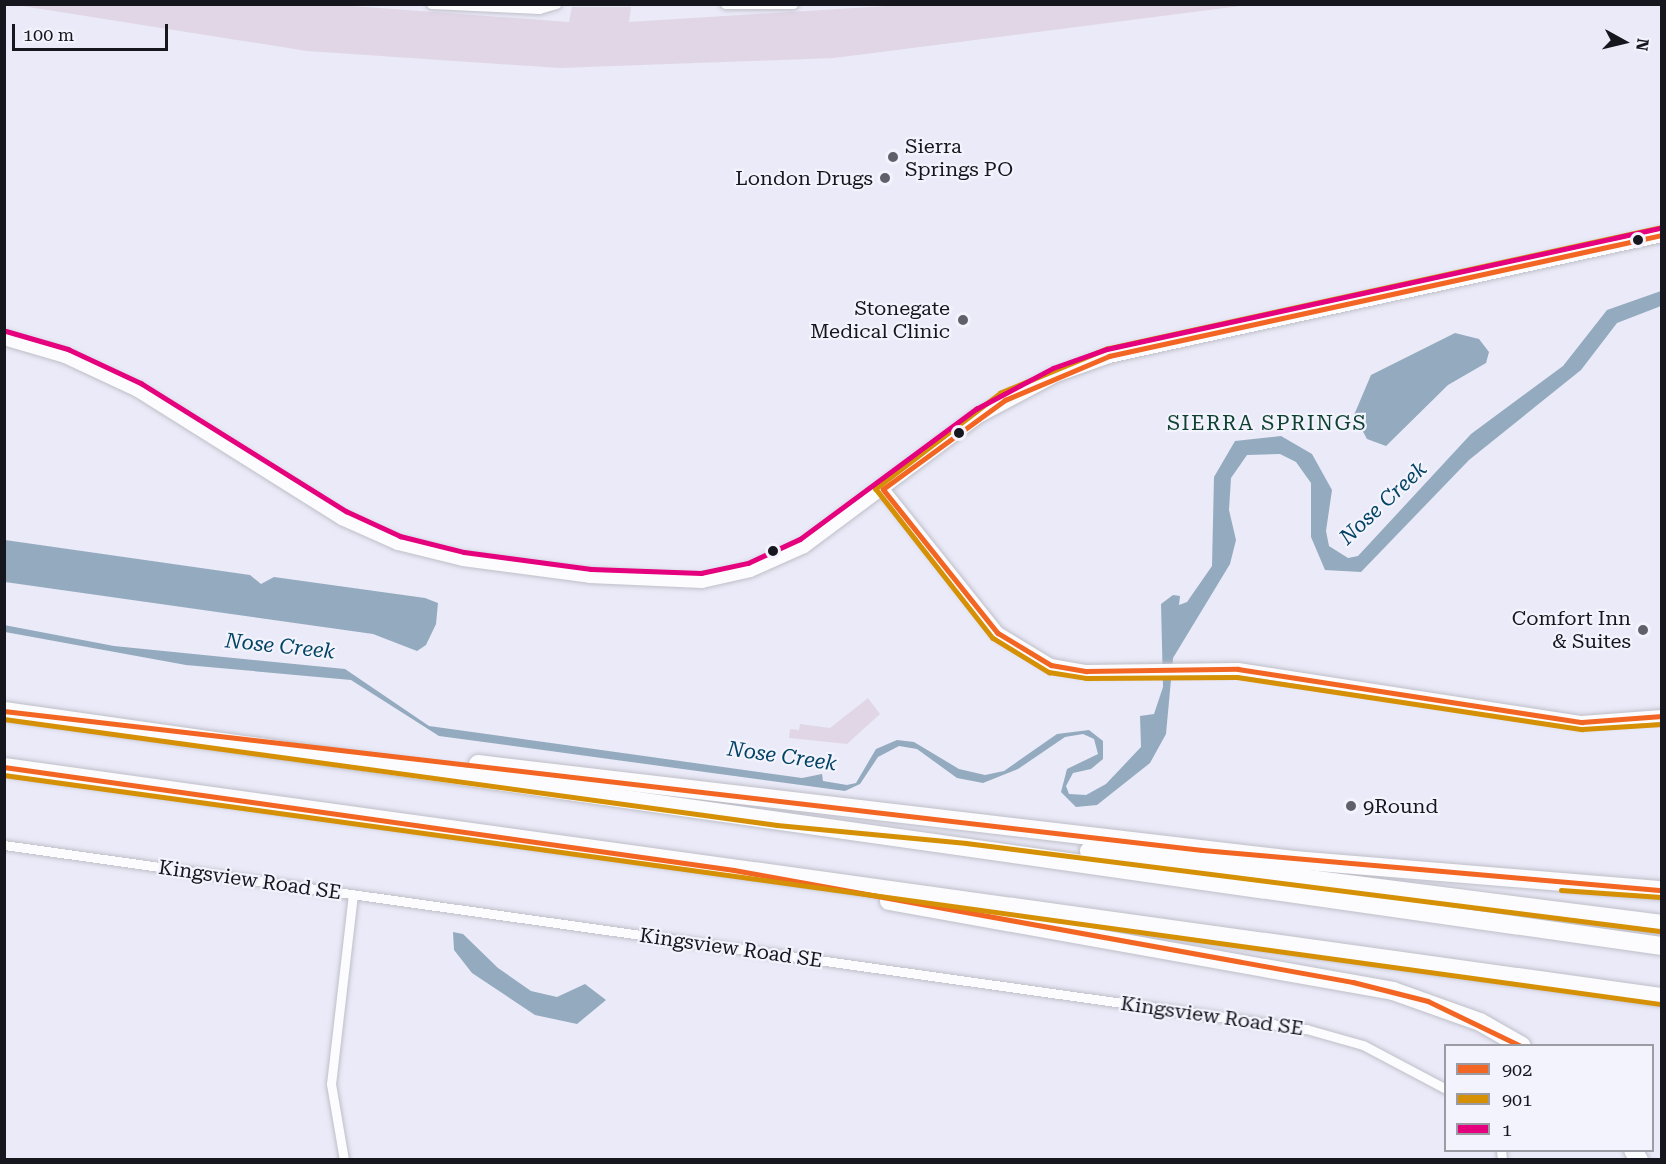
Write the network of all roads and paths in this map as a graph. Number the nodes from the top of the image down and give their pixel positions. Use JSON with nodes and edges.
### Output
{"nodes":[{"id":1,"x":431,"y":4,"type":"edge"},
{"id":2,"x":556,"y":4,"type":"edge"},
{"id":3,"x":724,"y":4,"type":"edge"},
{"id":4,"x":793,"y":4,"type":"edge"},
{"id":5,"x":1662,"y":235,"type":"edge"},
{"id":6,"x":4,"y":338,"type":"edge"},
{"id":7,"x":883,"y":489,"type":"junction"},
{"id":8,"x":4,"y":711,"type":"edge"},
{"id":9,"x":1662,"y":716,"type":"edge"},
{"id":10,"x":103,"y":725,"type":"junction"},
{"id":11,"x":4,"y":767,"type":"edge"},
{"id":12,"x":778,"y":818,"type":"junction"},
{"id":13,"x":4,"y":845,"type":"edge"},
{"id":14,"x":734,"y":870,"type":"junction"},
{"id":15,"x":1662,"y":890,"type":"edge"},
{"id":16,"x":353,"y":894,"type":"junction"},
{"id":17,"x":1662,"y":924,"type":"edge"},
{"id":18,"x":1662,"y":946,"type":"edge"},
{"id":19,"x":1662,"y":997,"type":"edge"},
{"id":20,"x":1518,"y":1044,"type":"edge"},
{"id":21,"x":1444,"y":1088,"type":"edge"},
{"id":22,"x":344,"y":1160,"type":"edge"}],
"edges":[{"from":1,"to":2,"type":"street"},
{"from":3,"to":4,"type":"street"},
{"from":5,"to":7,"type":"main road"},
{"from":6,"to":7,"type":"main road"},
{"from":7,"to":9,"type":"street"},
{"from":8,"to":10,"type":"highway"},
{"from":10,"to":12,"type":"highway"},
{"from":10,"to":15,"type":"highway"},
{"from":11,"to":14,"type":"highway"},
{"from":12,"to":17,"type":"highway"},
{"from":12,"to":18,"type":"highway"},
{"from":13,"to":16,"type":"street","name":"Kingsview Road SE"},
{"from":14,"to":19,"type":"highway"},
{"from":14,"to":20,"type":"highway"},
{"from":16,"to":21,"type":"street","name":"Kingsview Road SE"},
{"from":16,"to":22,"type":"street"}]}
